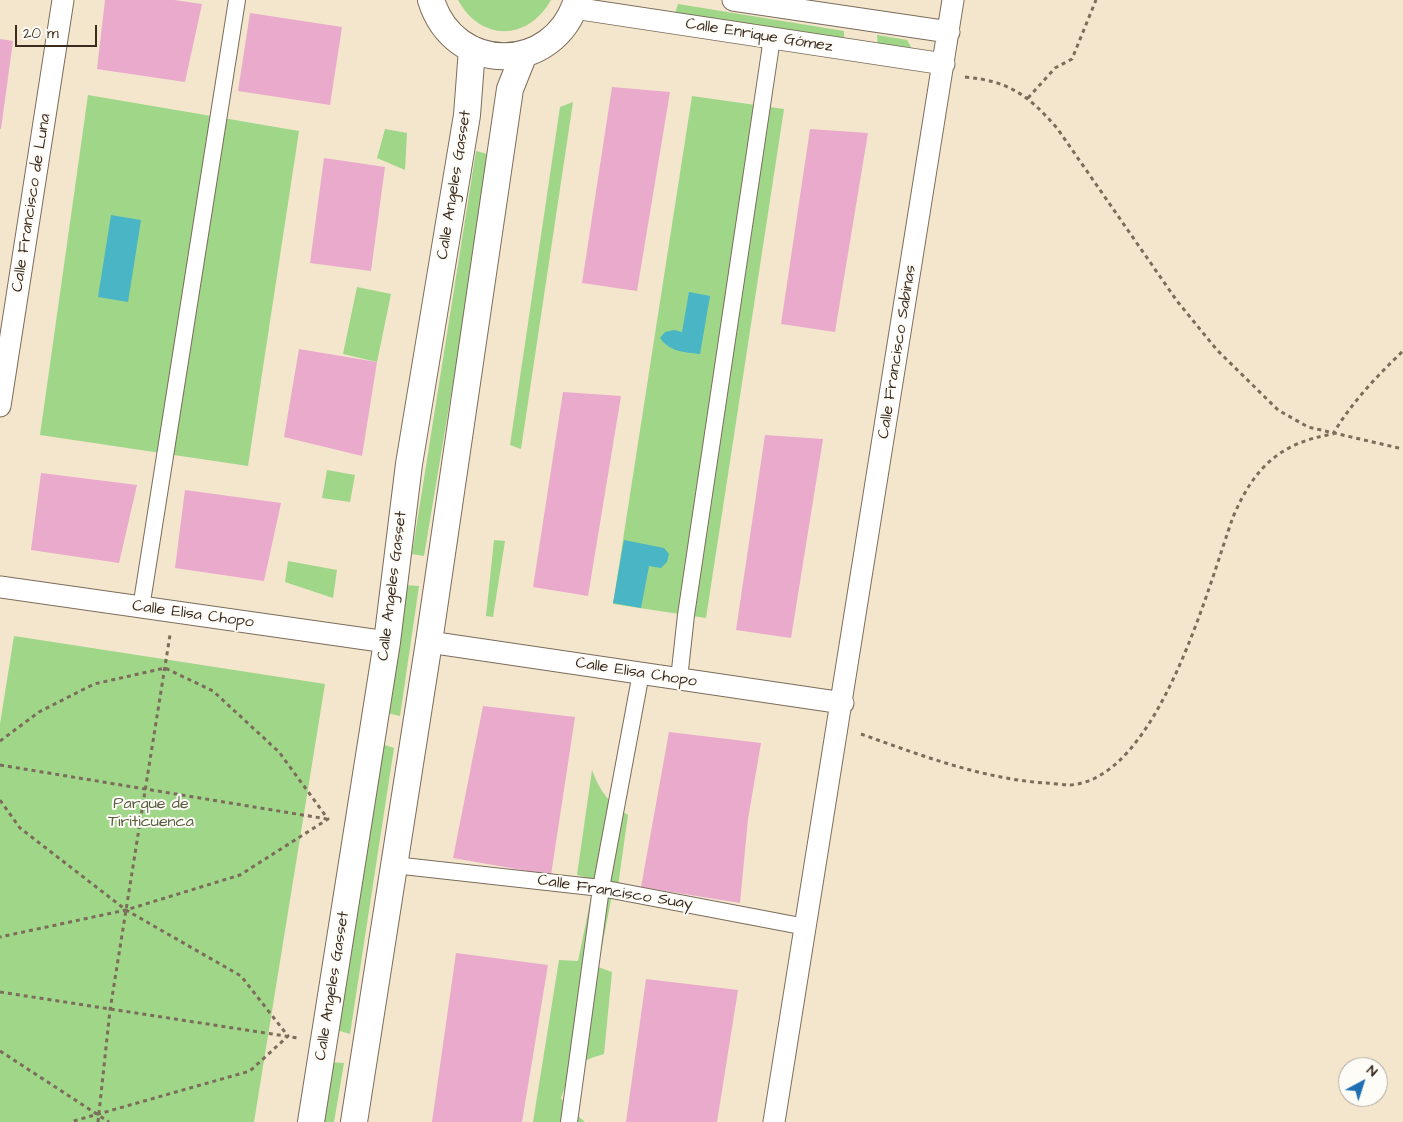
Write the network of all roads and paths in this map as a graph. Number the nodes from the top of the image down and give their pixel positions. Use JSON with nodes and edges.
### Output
{"nodes":[{"id":1,"x":63,"y":0,"type":"edge"},
{"id":2,"x":237,"y":0,"type":"edge"},
{"id":3,"x":733,"y":0,"type":"edge"},
{"id":4,"x":954,"y":0,"type":"edge"},
{"id":5,"x":1096,"y":0,"type":"edge"},
{"id":6,"x":429,"y":2,"type":"edge"},
{"id":7,"x":576,"y":4,"type":"edge"},
{"id":8,"x":949,"y":32,"type":"junction"},
{"id":9,"x":772,"y":38,"type":"junction"},
{"id":10,"x":472,"y":49,"type":"junction"},
{"id":11,"x":524,"y":54,"type":"junction"},
{"id":12,"x":943,"y":69,"type":"junction"},
{"id":13,"x":1028,"y":98,"type":"junction"},
{"id":14,"x":1403,"y":351,"type":"edge"},
{"id":15,"x":0,"y":406,"type":"edge"},
{"id":16,"x":1333,"y":434,"type":"junction"},
{"id":17,"x":1403,"y":449,"type":"edge"},
{"id":18,"x":0,"y":587,"type":"edge"},
{"id":19,"x":141,"y":608,"type":"junction"},
{"id":20,"x":175,"y":612,"type":"junction"},
{"id":21,"x":387,"y":642,"type":"junction"},
{"id":22,"x":429,"y":642,"type":"junction"},
{"id":23,"x":164,"y":668,"type":"junction"},
{"id":24,"x":641,"y":673,"type":"junction"},
{"id":25,"x":679,"y":679,"type":"junction"},
{"id":26,"x":843,"y":703,"type":"junction"},
{"id":27,"x":839,"y":727,"type":"junction"},
{"id":28,"x":0,"y":741,"type":"edge"},
{"id":29,"x":0,"y":765,"type":"edge"},
{"id":30,"x":146,"y":789,"type":"junction"},
{"id":31,"x":0,"y":800,"type":"edge"},
{"id":32,"x":328,"y":819,"type":"junction"},
{"id":33,"x":359,"y":824,"type":"junction"},
{"id":34,"x":394,"y":864,"type":"junction"},
{"id":35,"x":601,"y":888,"type":"junction"},
{"id":36,"x":126,"y":910,"type":"junction"},
{"id":37,"x":806,"y":928,"type":"junction"},
{"id":38,"x":0,"y":937,"type":"edge"},
{"id":39,"x":0,"y":992,"type":"edge"},
{"id":40,"x":110,"y":1010,"type":"junction"},
{"id":41,"x":288,"y":1036,"type":"junction"},
{"id":42,"x":325,"y":1041,"type":"junction"},
{"id":43,"x":0,"y":1051,"type":"edge"},
{"id":44,"x":99,"y":1115,"type":"junction"},
{"id":45,"x":70,"y":1122,"type":"edge"},
{"id":46,"x":98,"y":1122,"type":"edge"},
{"id":47,"x":109,"y":1122,"type":"edge"},
{"id":48,"x":311,"y":1122,"type":"edge"},
{"id":49,"x":354,"y":1122,"type":"edge"},
{"id":50,"x":568,"y":1122,"type":"edge"},
{"id":51,"x":774,"y":1122,"type":"edge"}],
"edges":[{"from":1,"to":15,"type":"street","name":"Calle Francisco de Luna"},
{"from":2,"to":19,"type":"street"},
{"from":3,"to":8,"type":"street","name":"Calle Enrique Gómez"},
{"from":4,"to":8,"type":"street","name":"Calle Francisco Sabinas"},
{"from":5,"to":13,"type":"path"},
{"from":6,"to":10,"type":"street"},
{"from":7,"to":9,"type":"street","name":"Calle Enrique Gómez"},
{"from":7,"to":11,"type":"street"},
{"from":8,"to":12,"type":"street","name":"Calle Francisco Sabinas"},
{"from":9,"to":12,"type":"street","name":"Calle Enrique Gómez"},
{"from":9,"to":25,"type":"street"},
{"from":10,"to":11,"type":"street"},
{"from":10,"to":21,"type":"street","name":"Calle Angeles Gasset"},
{"from":11,"to":22,"type":"street"},
{"from":12,"to":13,"type":"path"},
{"from":12,"to":26,"type":"street","name":"Calle Francisco Sabinas"},
{"from":13,"to":16,"type":"path"},
{"from":14,"to":16,"type":"path"},
{"from":16,"to":17,"type":"path"},
{"from":16,"to":27,"type":"path"},
{"from":18,"to":19,"type":"street","name":"Calle Elisa Chopo"},
{"from":19,"to":20,"type":"street","name":"Calle Elisa Chopo"},
{"from":20,"to":21,"type":"street","name":"Calle Elisa Chopo"},
{"from":20,"to":23,"type":"path"},
{"from":21,"to":33,"type":"street","name":"Calle Angeles Gasset"},
{"from":22,"to":24,"type":"street","name":"Calle Elisa Chopo"},
{"from":22,"to":34,"type":"street"},
{"from":23,"to":28,"type":"path"},
{"from":23,"to":30,"type":"path"},
{"from":23,"to":32,"type":"path"},
{"from":24,"to":25,"type":"street","name":"Calle Elisa Chopo"},
{"from":24,"to":35,"type":"street"},
{"from":25,"to":26,"type":"street","name":"Calle Elisa Chopo"},
{"from":26,"to":27,"type":"street"},
{"from":27,"to":37,"type":"street"},
{"from":29,"to":30,"type":"path"},
{"from":30,"to":32,"type":"path"},
{"from":30,"to":36,"type":"path"},
{"from":31,"to":36,"type":"path"},
{"from":32,"to":33,"type":"path"},
{"from":32,"to":36,"type":"path"},
{"from":33,"to":42,"type":"street","name":"Calle Angeles Gasset"},
{"from":34,"to":35,"type":"street","name":"Calle Francisco Suay"},
{"from":34,"to":49,"type":"street"},
{"from":35,"to":37,"type":"street","name":"Calle Francisco Suay"},
{"from":35,"to":50,"type":"street"},
{"from":36,"to":38,"type":"path"},
{"from":36,"to":40,"type":"path"},
{"from":36,"to":41,"type":"path"},
{"from":37,"to":51,"type":"street"},
{"from":39,"to":40,"type":"path"},
{"from":40,"to":41,"type":"path"},
{"from":40,"to":44,"type":"path"},
{"from":41,"to":42,"type":"path"},
{"from":41,"to":44,"type":"path"},
{"from":42,"to":48,"type":"street","name":"Calle Angeles Gasset"},
{"from":43,"to":44,"type":"path"},
{"from":44,"to":45,"type":"path"},
{"from":44,"to":46,"type":"path"},
{"from":44,"to":47,"type":"path"}]}
